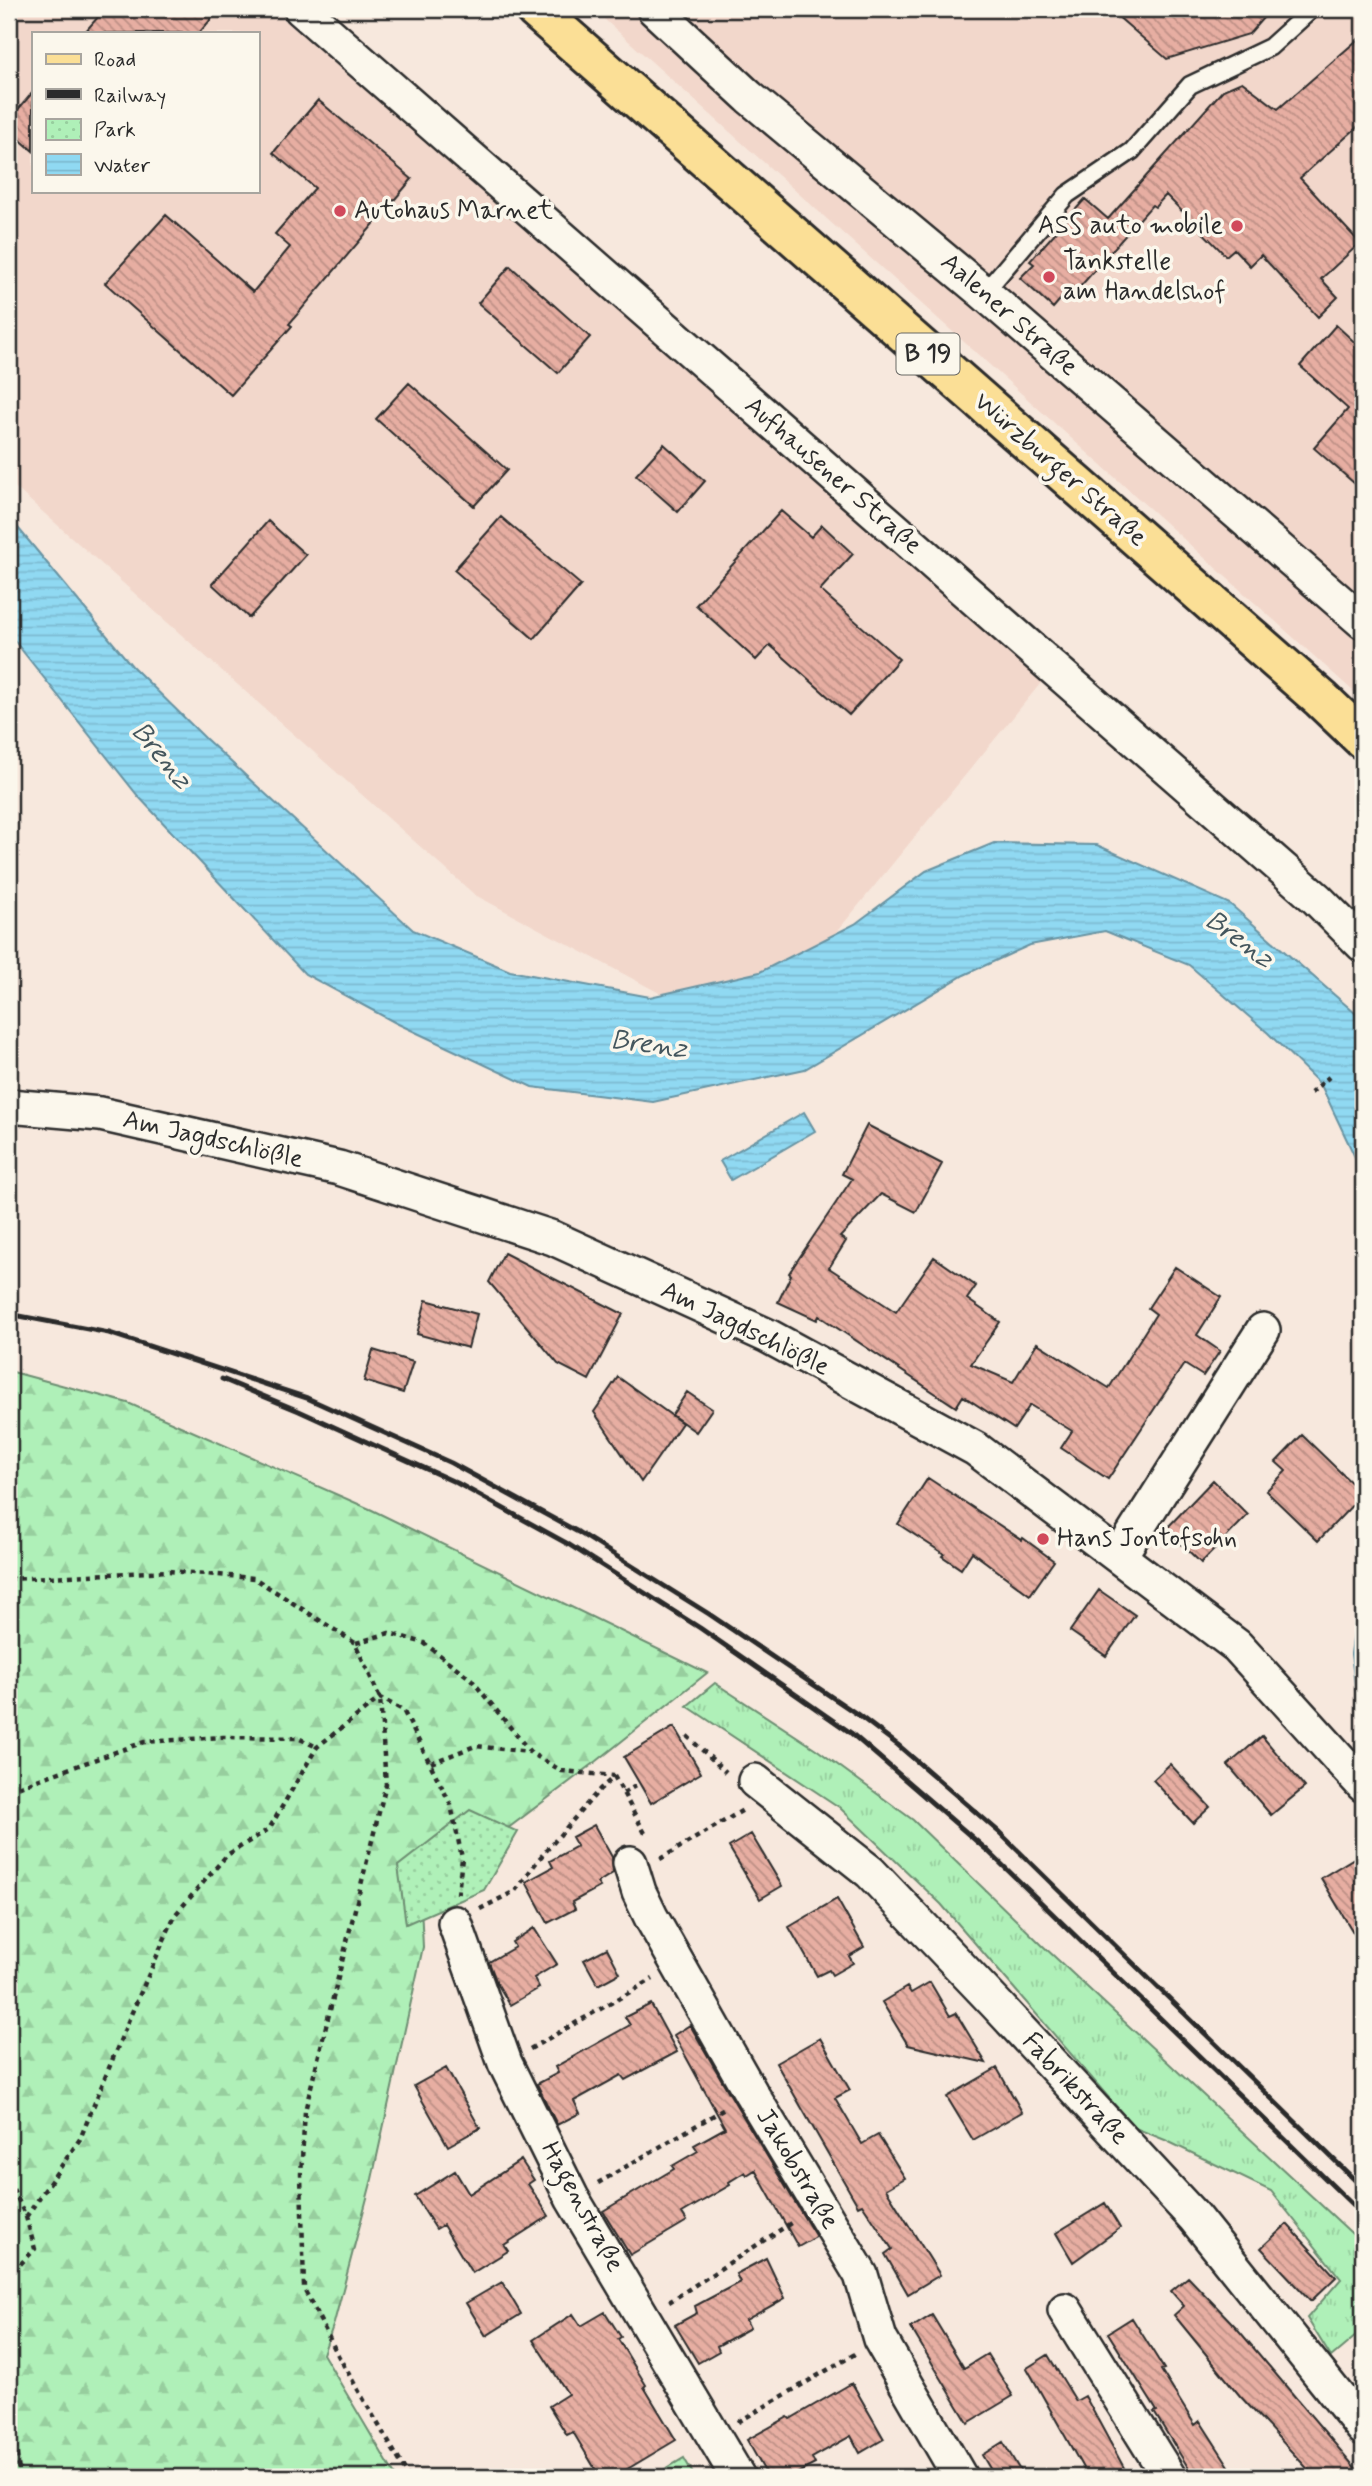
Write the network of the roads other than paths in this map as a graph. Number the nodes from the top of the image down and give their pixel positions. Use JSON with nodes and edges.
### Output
{"nodes":[{"id":1,"x":301,"y":9,"type":"edge"},
{"id":2,"x":535,"y":9,"type":"edge"},
{"id":3,"x":654,"y":9,"type":"edge"},
{"id":4,"x":1312,"y":9,"type":"edge"},
{"id":5,"x":985,"y":293,"type":"junction"},
{"id":6,"x":1363,"y":622,"type":"edge"},
{"id":7,"x":1363,"y":739,"type":"edge"},
{"id":8,"x":1363,"y":946,"type":"edge"},
{"id":9,"x":9,"y":1106,"type":"edge"},
{"id":10,"x":1264,"y":1330,"type":"dead end"},
{"id":11,"x":1119,"y":1557,"type":"junction"},
{"id":12,"x":1363,"y":1785,"type":"edge"},
{"id":13,"x":763,"y":1788,"type":"road end"},
{"id":14,"x":644,"y":1861,"type":"road end"},
{"id":15,"x":456,"y":1923,"type":"road end"},
{"id":16,"x":1065,"y":2310,"type":"dead end"},
{"id":17,"x":1363,"y":2428,"type":"edge"},
{"id":18,"x":738,"y":2477,"type":"edge"},
{"id":19,"x":960,"y":2477,"type":"edge"},
{"id":20,"x":1169,"y":2477,"type":"edge"}],
"edges":[{"from":1,"to":8,"type":"street","name":"Aufhausener Straße"},
{"from":2,"to":7,"type":"main road","name":"Würzburger Straße","number":"B 19"},
{"from":3,"to":5,"type":"street","name":"Aalener Straße"},
{"from":4,"to":5,"type":"lane"},
{"from":5,"to":6,"type":"street","name":"Aalener Straße"},
{"from":9,"to":11,"type":"street","name":"Am Jagdschlößle"},
{"from":10,"to":11,"type":"street"},
{"from":11,"to":12,"type":"street","name":"Am Jagdschlößle"},
{"from":13,"to":17,"type":"street","name":"Fabrikstraße"},
{"from":14,"to":19,"type":"street","name":"Jakobstraße"},
{"from":15,"to":18,"type":"street","name":"Hagenstraße"},
{"from":16,"to":20,"type":"street"}]}
